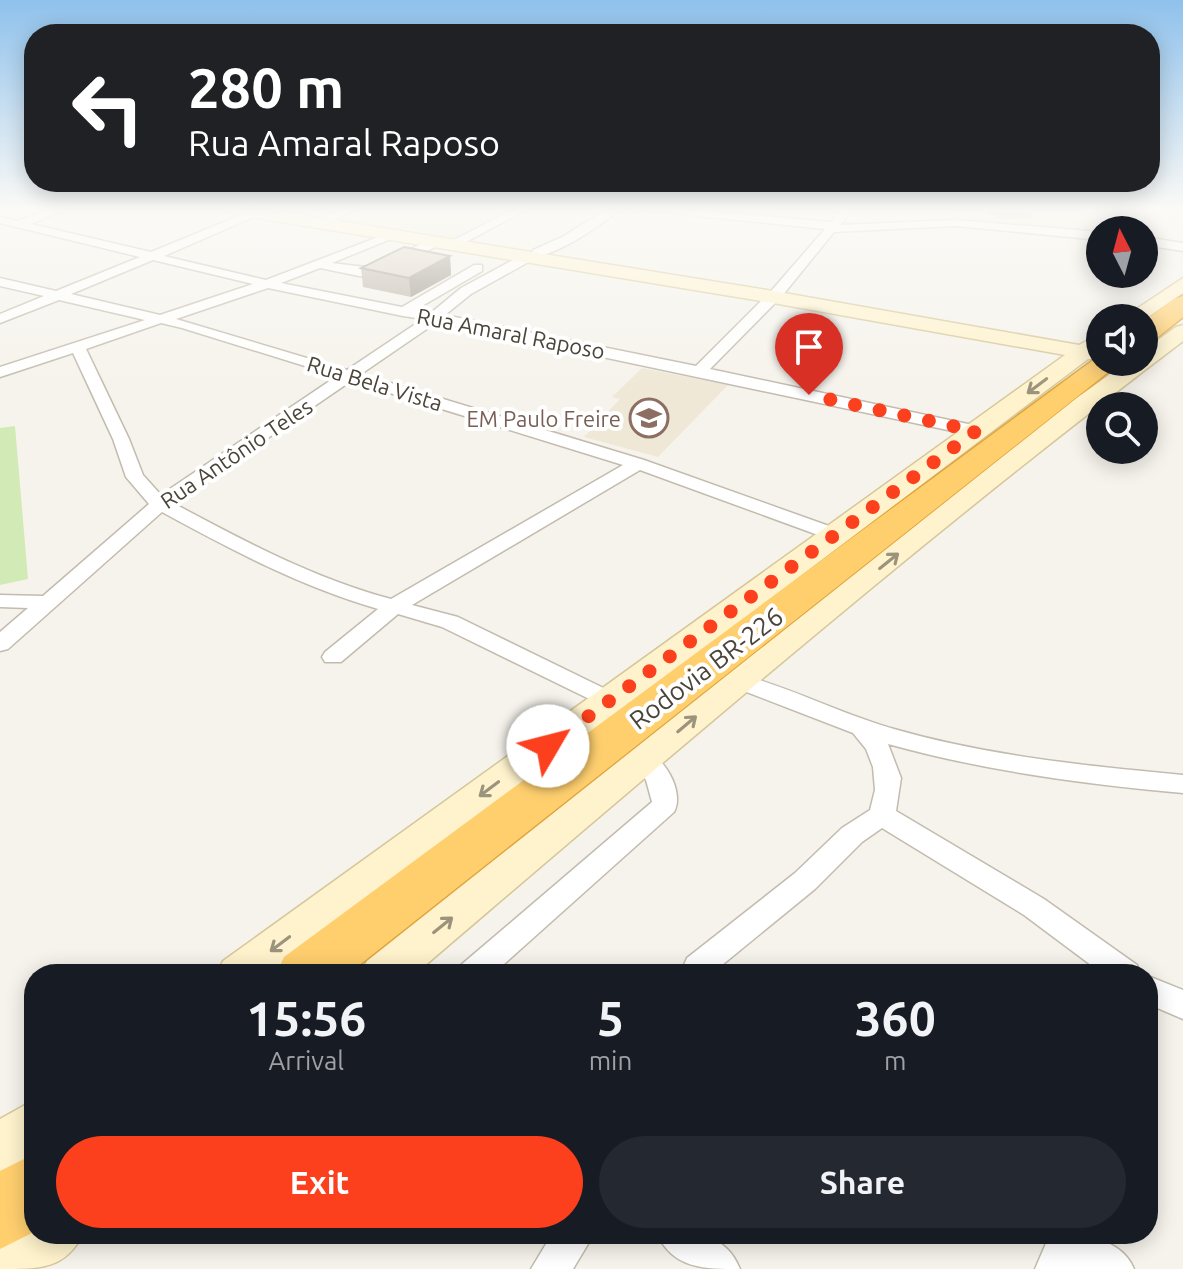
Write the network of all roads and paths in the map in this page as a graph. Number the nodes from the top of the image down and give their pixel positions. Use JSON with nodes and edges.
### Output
{"nodes":[{"id":1,"x":127,"y":268,"type":"edge"},
{"id":2,"x":198,"y":268,"type":"edge"},
{"id":3,"x":309,"y":268,"type":"edge"},
{"id":4,"x":343,"y":268,"type":"edge"},
{"id":5,"x":381,"y":268,"type":"edge"},
{"id":6,"x":456,"y":268,"type":"edge"},
{"id":7,"x":480,"y":268,"type":"edge"},
{"id":8,"x":500,"y":268,"type":"edge"},
{"id":9,"x":614,"y":268,"type":"edge"},
{"id":10,"x":798,"y":268,"type":"edge"},
{"id":11,"x":472,"y":271,"type":"junction"},
{"id":12,"x":0,"y":282,"type":"edge"},
{"id":13,"x":267,"y":284,"type":"junction"},
{"id":14,"x":1183,"y":284,"type":"edge"},
{"id":15,"x":445,"y":287,"type":"junction"},
{"id":16,"x":466,"y":291,"type":"junction"},
{"id":17,"x":59,"y":295,"type":"junction"},
{"id":18,"x":775,"y":295,"type":"junction"},
{"id":19,"x":1154,"y":304,"type":"edge"},
{"id":20,"x":1183,"y":304,"type":"edge"},
{"id":21,"x":403,"y":312,"type":"junction"},
{"id":22,"x":433,"y":318,"type":"junction"},
{"id":23,"x":0,"y":319,"type":"edge"},
{"id":24,"x":160,"y":320,"type":"junction"},
{"id":25,"x":1158,"y":323,"type":"edge"},
{"id":26,"x":1183,"y":331,"type":"edge"},
{"id":27,"x":78,"y":348,"type":"junction"},
{"id":28,"x":1086,"y":348,"type":"edge"},
{"id":29,"x":1158,"y":349,"type":"edge"},
{"id":30,"x":1086,"y":357,"type":"edge"},
{"id":31,"x":1086,"y":359,"type":"edge"},
{"id":32,"x":699,"y":371,"type":"junction"},
{"id":33,"x":0,"y":372,"type":"edge"},
{"id":34,"x":350,"y":376,"type":"junction"},
{"id":35,"x":1122,"y":376,"type":"edge"},
{"id":36,"x":976,"y":431,"type":"junction"},
{"id":37,"x":638,"y":464,"type":"junction"},
{"id":38,"x":160,"y":504,"type":"junction"},
{"id":39,"x":836,"y":535,"type":"junction"},
{"id":40,"x":0,"y":601,"type":"edge"},
{"id":41,"x":50,"y":602,"type":"junction"},
{"id":42,"x":393,"y":607,"type":"junction"},
{"id":43,"x":0,"y":644,"type":"edge"},
{"id":44,"x":333,"y":657,"type":"dead end"},
{"id":45,"x":739,"y":681,"type":"junction"},
{"id":46,"x":632,"y":726,"type":"junction"},
{"id":47,"x":861,"y":727,"type":"junction"},
{"id":48,"x":1183,"y":784,"type":"edge"},
{"id":49,"x":882,"y":815,"type":"junction"},
{"id":50,"x":255,"y":964,"type":"edge"},
{"id":51,"x":318,"y":964,"type":"edge"},
{"id":52,"x":393,"y":964,"type":"edge"},
{"id":53,"x":483,"y":964,"type":"edge"},
{"id":54,"x":702,"y":964,"type":"edge"},
{"id":55,"x":1112,"y":964,"type":"edge"},
{"id":56,"x":1158,"y":994,"type":"edge"},
{"id":57,"x":1183,"y":1005,"type":"edge"},
{"id":58,"x":24,"y":1131,"type":"edge"},
{"id":59,"x":0,"y":1149,"type":"edge"},
{"id":60,"x":24,"y":1196,"type":"edge"},
{"id":61,"x":0,"y":1214,"type":"edge"},
{"id":62,"x":44,"y":1244,"type":"edge"},
{"id":63,"x":568,"y":1244,"type":"edge"},
{"id":64,"x":689,"y":1244,"type":"edge"},
{"id":65,"x":1064,"y":1249,"type":"edge"},
{"id":66,"x":13,"y":1269,"type":"edge"},
{"id":67,"x":550,"y":1269,"type":"edge"},
{"id":68,"x":721,"y":1269,"type":"edge"},
{"id":69,"x":1115,"y":1269,"type":"edge"}],
"edges":[{"from":1,"to":17,"type":"street"},
{"from":2,"to":13,"type":"street","name":"Rua Amaral Raposo"},
{"from":3,"to":13,"type":"street"},
{"from":4,"to":5,"type":"street"},
{"from":6,"to":11,"type":"street"},
{"from":7,"to":11,"type":"street","name":"Rua Antônio Teles"},
{"from":8,"to":16,"type":"street","name":"Rua Antônio Teles"},
{"from":9,"to":18,"type":"main road"},
{"from":10,"to":18,"type":"street"},
{"from":11,"to":15,"type":"street","name":"Rua Antônio Teles"},
{"from":12,"to":17,"type":"street","name":"Rua Bela Vista"},
{"from":13,"to":21,"type":"street","name":"Rua Amaral Raposo"},
{"from":13,"to":24,"type":"street"},
{"from":14,"to":19,"type":"main road"},
{"from":15,"to":16,"type":"street"},
{"from":15,"to":21,"type":"street","name":"Rua Antônio Teles"},
{"from":16,"to":22,"type":"street","name":"Rua Antônio Teles"},
{"from":17,"to":23,"type":"street"},
{"from":17,"to":24,"type":"street","name":"Rua Bela Vista"},
{"from":18,"to":28,"type":"main road"},
{"from":18,"to":32,"type":"street"},
{"from":20,"to":25,"type":"highway"},
{"from":21,"to":22,"type":"street","name":"Rua Amaral Raposo"},
{"from":22,"to":32,"type":"street","name":"Rua Amaral Raposo"},
{"from":22,"to":34,"type":"street","name":"Rua Antônio Teles"},
{"from":24,"to":27,"type":"street"},
{"from":24,"to":34,"type":"street","name":"Rua Bela Vista"},
{"from":26,"to":29,"type":"main road"},
{"from":27,"to":33,"type":"street"},
{"from":27,"to":38,"type":"street"},
{"from":30,"to":36,"type":"main road","one_way":true},
{"from":31,"to":46,"type":"highway","name":"Rodovia BR-226"},
{"from":32,"to":36,"type":"street","name":"Rua Amaral Raposo"},
{"from":34,"to":37,"type":"street","name":"Rua Bela Vista"},
{"from":34,"to":38,"type":"street","name":"Rua Antônio Teles"},
{"from":45,"to":35,"type":"main road","one_way":true},
{"from":36,"to":39,"type":"main road"},
{"from":37,"to":39,"type":"street","name":"Rua Bela Vista"},
{"from":37,"to":42,"type":"street"},
{"from":38,"to":41,"type":"street","name":"Rua Antônio Teles"},
{"from":38,"to":42,"type":"street"},
{"from":39,"to":46,"type":"main road"},
{"from":40,"to":41,"type":"street"},
{"from":41,"to":43,"type":"street","name":"Rua Antônio Teles"},
{"from":42,"to":44,"type":"street"},
{"from":42,"to":46,"type":"street"},
{"from":46,"to":45,"type":"main road","one_way":true},
{"from":45,"to":47,"type":"street"},
{"from":46,"to":50,"type":"main road","one_way":true},
{"from":46,"to":51,"type":"highway","name":"Rodovia BR-226"},
{"from":52,"to":46,"type":"main road","one_way":true},
{"from":46,"to":53,"type":"street"},
{"from":47,"to":48,"type":"street"},
{"from":47,"to":49,"type":"street"},
{"from":49,"to":54,"type":"street"},
{"from":49,"to":55,"type":"street"},
{"from":56,"to":57,"type":"street"},
{"from":58,"to":59,"type":"main road"},
{"from":60,"to":61,"type":"highway"},
{"from":62,"to":66,"type":"main road"},
{"from":63,"to":67,"type":"street"},
{"from":64,"to":68,"type":"street"},
{"from":65,"to":69,"type":"street"}]}
